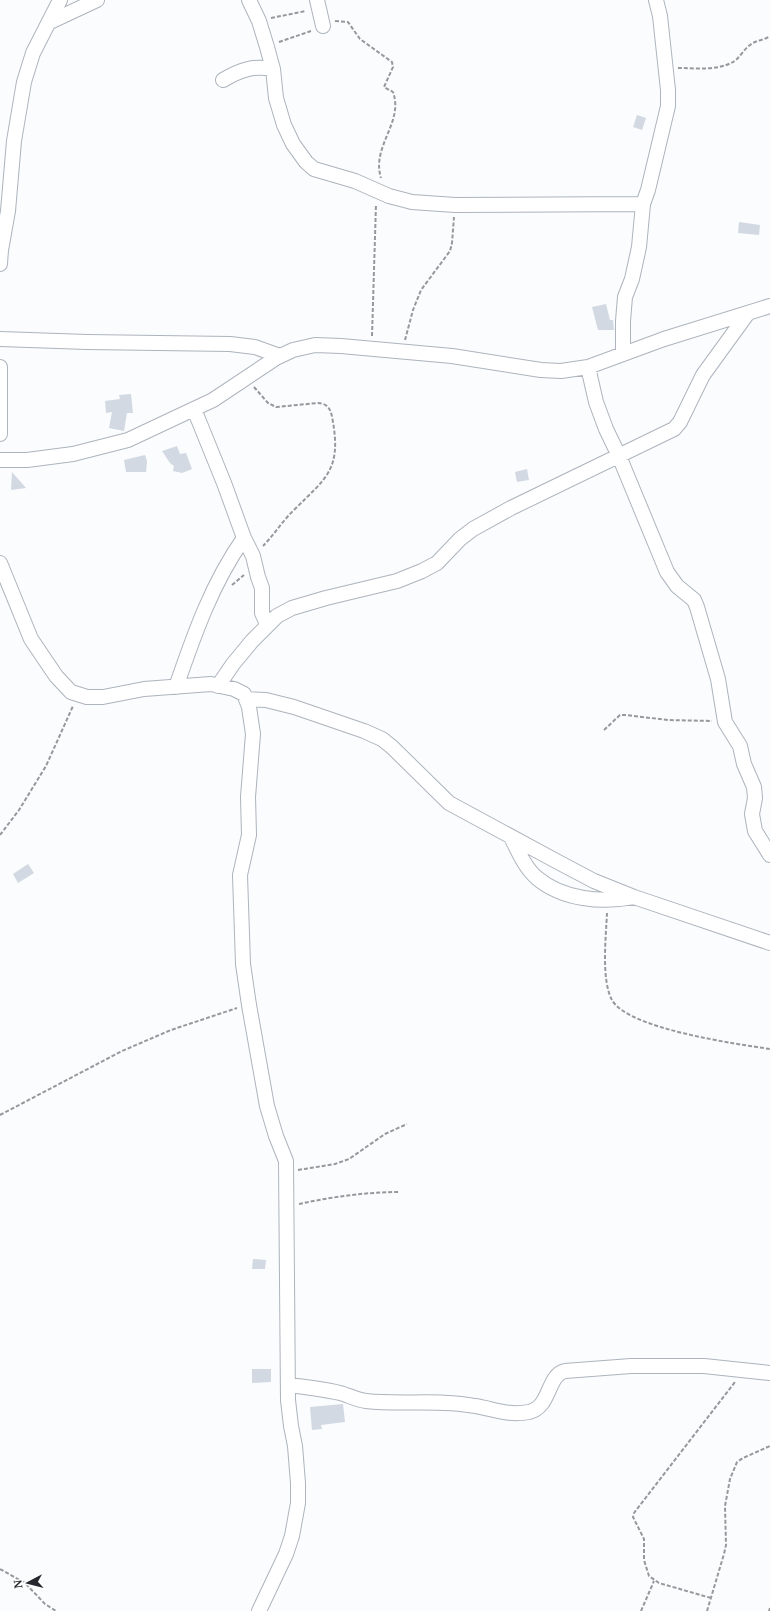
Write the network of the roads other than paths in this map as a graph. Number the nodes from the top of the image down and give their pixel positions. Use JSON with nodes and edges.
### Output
{"nodes":[{"id":1,"x":60,"y":0,"type":"edge"},
{"id":2,"x":97,"y":0,"type":"edge"},
{"id":3,"x":249,"y":0,"type":"edge"},
{"id":4,"x":656,"y":0,"type":"edge"},
{"id":5,"x":318,"y":4,"type":"edge"},
{"id":6,"x":50,"y":22,"type":"junction"},
{"id":7,"x":324,"y":26,"type":"road end"},
{"id":8,"x":273,"y":69,"type":"junction"},
{"id":9,"x":223,"y":80,"type":"dead end"},
{"id":10,"x":643,"y":204,"type":"junction"},
{"id":11,"x":0,"y":264,"type":"edge"},
{"id":12,"x":770,"y":306,"type":"edge"},
{"id":13,"x":748,"y":313,"type":"junction"},
{"id":14,"x":0,"y":339,"type":"edge"},
{"id":15,"x":623,"y":353,"type":"junction"},
{"id":16,"x":280,"y":356,"type":"junction"},
{"id":17,"x":0,"y":367,"type":"edge"},
{"id":18,"x":588,"y":367,"type":"junction"},
{"id":19,"x":194,"y":409,"type":"junction"},
{"id":20,"x":0,"y":434,"type":"edge"},
{"id":21,"x":619,"y":456,"type":"junction"},
{"id":22,"x":0,"y":460,"type":"edge"},
{"id":23,"x":244,"y":538,"type":"junction"},
{"id":24,"x":0,"y":563,"type":"edge"},
{"id":25,"x":5,"y":586,"type":"edge"},
{"id":26,"x":267,"y":624,"type":"junction"},
{"id":27,"x":218,"y":686,"type":"junction"},
{"id":28,"x":176,"y":687,"type":"junction"},
{"id":29,"x":246,"y":699,"type":"junction"},
{"id":30,"x":511,"y":837,"type":"junction"},
{"id":31,"x":770,"y":855,"type":"edge"},
{"id":32,"x":634,"y":897,"type":"junction"},
{"id":33,"x":770,"y":943,"type":"edge"},
{"id":34,"x":770,"y":1373,"type":"edge"},
{"id":35,"x":289,"y":1385,"type":"junction"},
{"id":36,"x":259,"y":1611,"type":"edge"}],
"edges":[{"from":1,"to":6,"type":"street"},
{"from":2,"to":6,"type":"street"},
{"from":3,"to":8,"type":"street"},
{"from":4,"to":10,"type":"street"},
{"from":5,"to":7,"type":"street"},
{"from":6,"to":11,"type":"street"},
{"from":8,"to":9,"type":"street"},
{"from":8,"to":10,"type":"street"},
{"from":10,"to":15,"type":"street"},
{"from":12,"to":13,"type":"street"},
{"from":13,"to":15,"type":"street"},
{"from":13,"to":21,"type":"street"},
{"from":14,"to":16,"type":"street"},
{"from":15,"to":18,"type":"street"},
{"from":16,"to":18,"type":"street"},
{"from":16,"to":19,"type":"street"},
{"from":17,"to":20,"type":"street"},
{"from":18,"to":21,"type":"street"},
{"from":19,"to":22,"type":"street"},
{"from":19,"to":23,"type":"street"},
{"from":21,"to":26,"type":"street"},
{"from":21,"to":31,"type":"street"},
{"from":23,"to":26,"type":"street"},
{"from":23,"to":28,"type":"street"},
{"from":24,"to":25,"type":"street"},
{"from":25,"to":28,"type":"street"},
{"from":26,"to":27,"type":"street"},
{"from":27,"to":28,"type":"street"},
{"from":27,"to":29,"type":"street"},
{"from":29,"to":30,"type":"street"},
{"from":29,"to":35,"type":"street"},
{"from":30,"to":32,"type":"street"},
{"from":30,"to":32,"type":"street"},
{"from":32,"to":33,"type":"street"},
{"from":34,"to":35,"type":"street"},
{"from":35,"to":36,"type":"street"}]}
